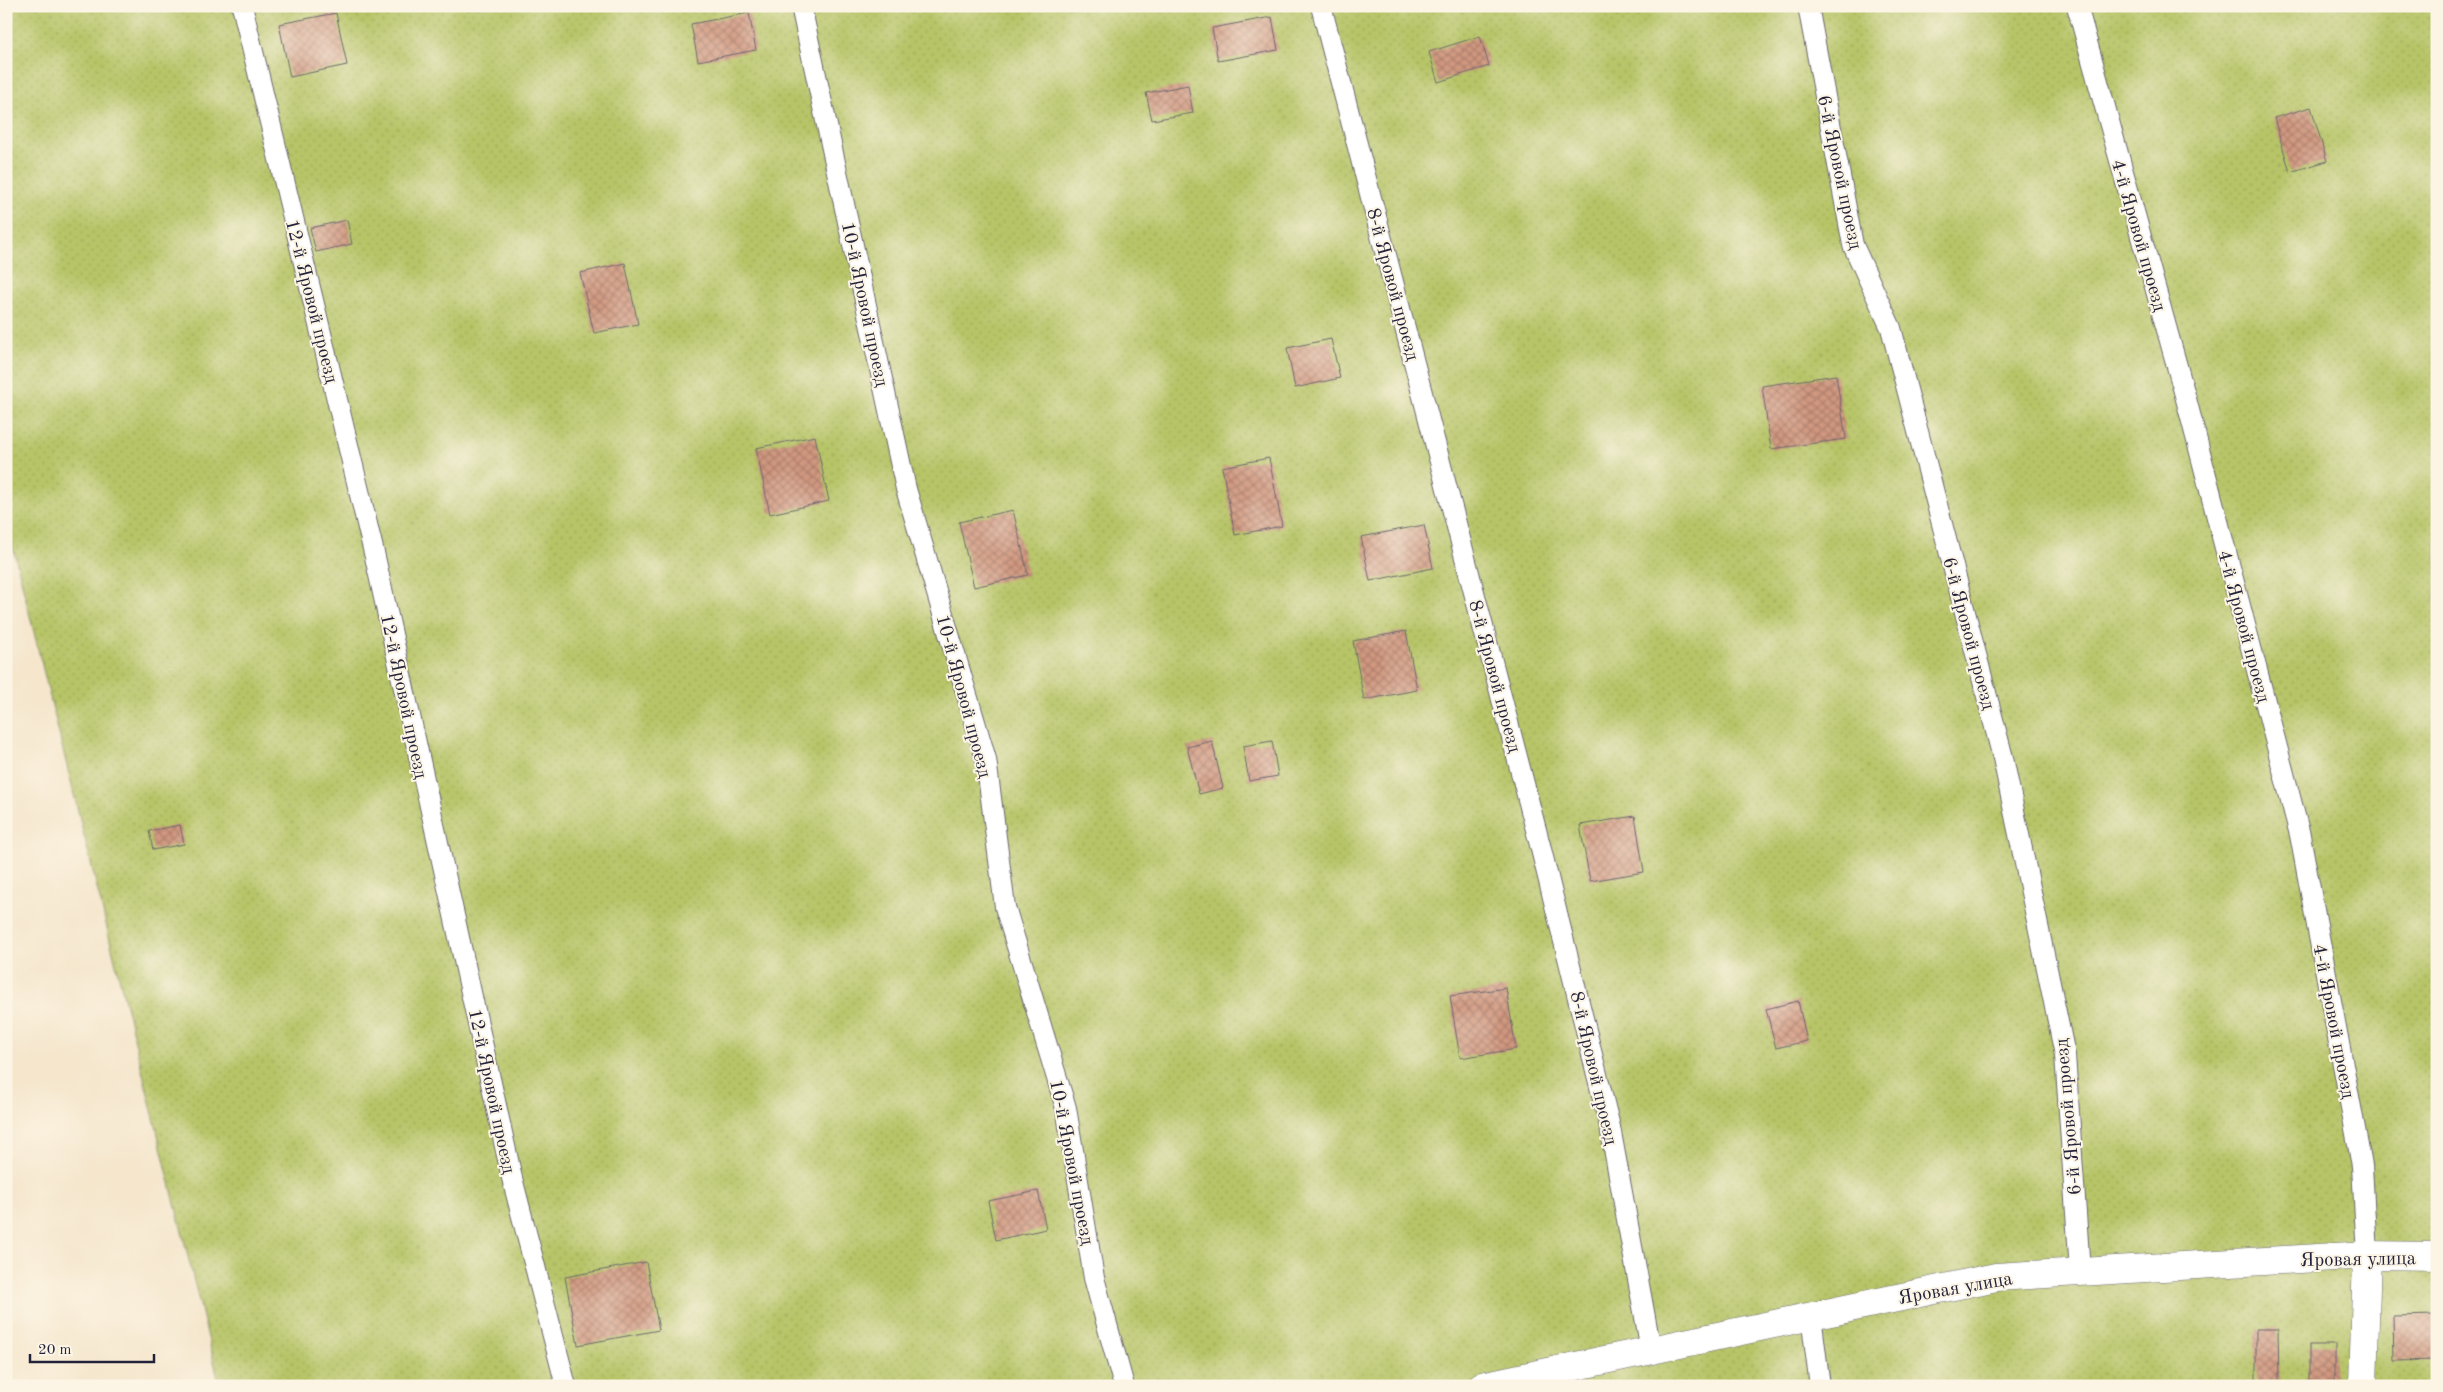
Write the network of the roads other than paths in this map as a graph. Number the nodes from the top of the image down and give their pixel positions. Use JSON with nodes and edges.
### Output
{"nodes":[{"id":1,"x":242,"y":6,"type":"edge"},
{"id":2,"x":801,"y":6,"type":"edge"},
{"id":3,"x":1320,"y":6,"type":"edge"},
{"id":4,"x":1808,"y":6,"type":"edge"},
{"id":5,"x":2077,"y":6,"type":"edge"},
{"id":6,"x":2367,"y":1255,"type":"junction"},
{"id":7,"x":2437,"y":1256,"type":"edge"},
{"id":8,"x":2080,"y":1271,"type":"junction"},
{"id":9,"x":1811,"y":1316,"type":"junction"},
{"id":10,"x":1652,"y":1350,"type":"junction"},
{"id":11,"x":566,"y":1386,"type":"edge"},
{"id":12,"x":1124,"y":1386,"type":"edge"},
{"id":13,"x":1482,"y":1386,"type":"edge"},
{"id":14,"x":1820,"y":1386,"type":"edge"},
{"id":15,"x":2363,"y":1386,"type":"edge"}],
"edges":[{"from":1,"to":11,"type":"lane","name":"12-й Яровой проезд"},
{"from":2,"to":12,"type":"lane","name":"10-й Яровой проезд"},
{"from":3,"to":10,"type":"lane","name":"8-й Яровой проезд"},
{"from":4,"to":8,"type":"lane","name":"6-й Яровой проезд"},
{"from":5,"to":6,"type":"lane","name":"4-й Яровой проезд"},
{"from":6,"to":7,"type":"street","name":"Яровая улица"},
{"from":6,"to":8,"type":"street","name":"Яровая улица"},
{"from":6,"to":15,"type":"street"},
{"from":8,"to":9,"type":"street","name":"Яровая улица"},
{"from":9,"to":10,"type":"street","name":"Яровая улица"},
{"from":9,"to":14,"type":"lane"},
{"from":10,"to":13,"type":"street","name":"Яровая улица"}]}
